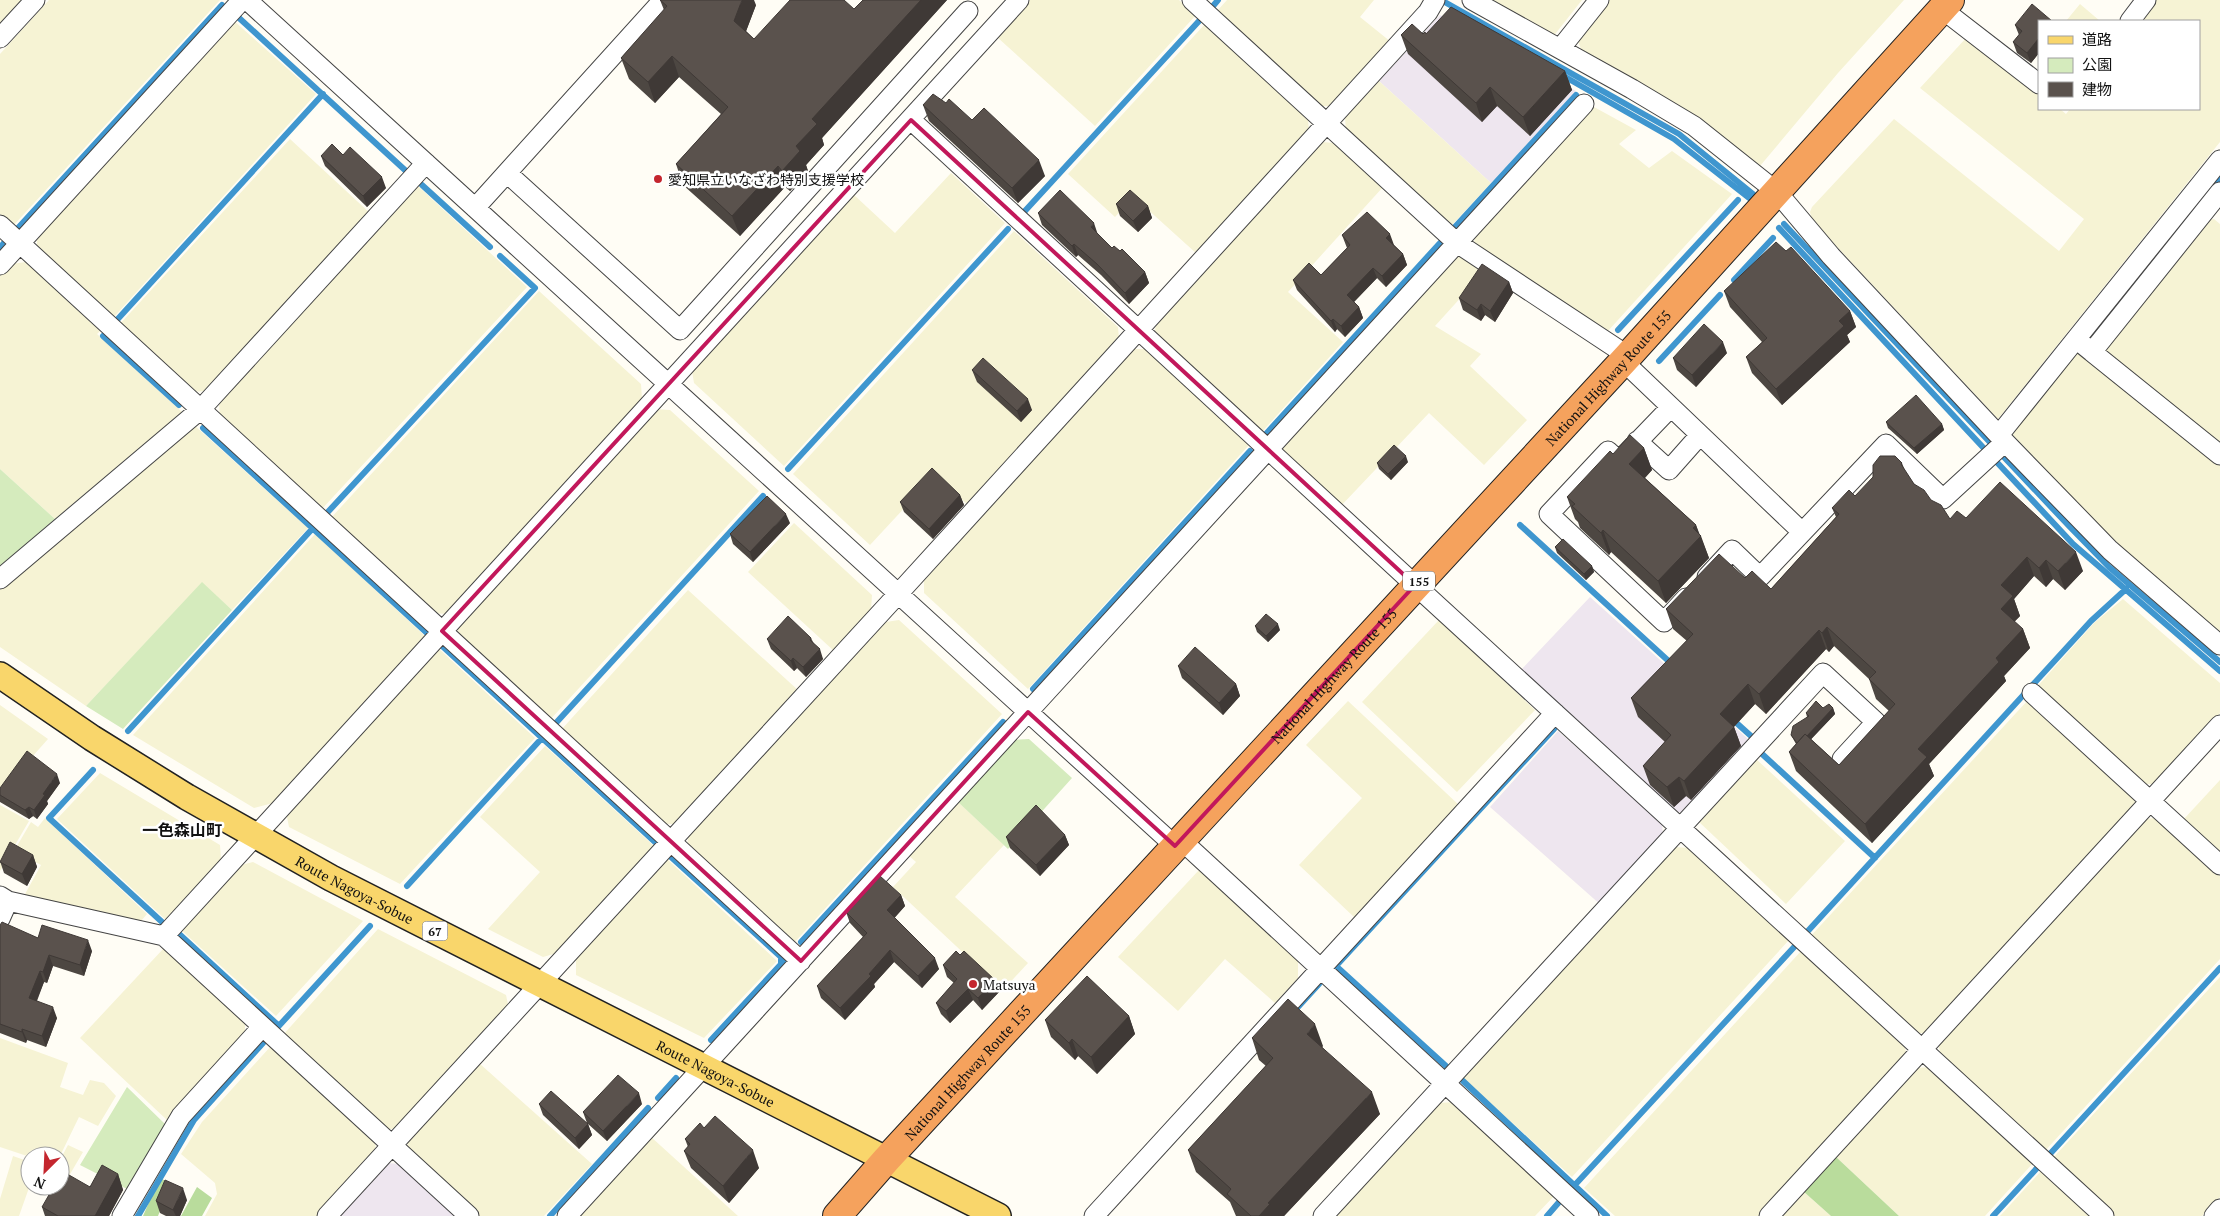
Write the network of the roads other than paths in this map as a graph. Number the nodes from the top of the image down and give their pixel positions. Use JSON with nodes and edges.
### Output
{"nodes":[{"id":1,"x":35,"y":0,"type":"edge"},
{"id":2,"x":242,"y":0,"type":"edge"},
{"id":3,"x":247,"y":0,"type":"edge"},
{"id":4,"x":663,"y":0,"type":"edge"},
{"id":5,"x":1019,"y":0,"type":"edge"},
{"id":6,"x":1192,"y":0,"type":"edge"},
{"id":7,"x":1472,"y":0,"type":"edge"},
{"id":8,"x":1598,"y":0,"type":"edge"},
{"id":9,"x":2146,"y":0,"type":"edge"},
{"id":10,"x":1433,"y":4,"type":"edge"},
{"id":11,"x":1946,"y":5,"type":"edge"},
{"id":12,"x":968,"y":11,"type":"dead end"},
{"id":13,"x":2131,"y":20,"type":"edge"},
{"id":14,"x":0,"y":38,"type":"edge"},
{"id":15,"x":1560,"y":50,"type":"junction"},
{"id":16,"x":2038,"y":83,"type":"edge"},
{"id":17,"x":1584,"y":104,"type":"dead end"},
{"id":18,"x":911,"y":120,"type":"junction"},
{"id":19,"x":1327,"y":124,"type":"junction"},
{"id":20,"x":2220,"y":160,"type":"edge"},
{"id":21,"x":426,"y":163,"type":"junction"},
{"id":22,"x":507,"y":173,"type":"junction"},
{"id":23,"x":1777,"y":192,"type":"junction"},
{"id":24,"x":2216,"y":205,"type":"edge"},
{"id":25,"x":475,"y":208,"type":"junction"},
{"id":26,"x":0,"y":225,"type":"edge"},
{"id":27,"x":20,"y":243,"type":"junction"},
{"id":28,"x":1457,"y":243,"type":"junction"},
{"id":29,"x":0,"y":265,"type":"edge"},
{"id":30,"x":1139,"y":330,"type":"junction"},
{"id":31,"x":2076,"y":339,"type":"junction"},
{"id":32,"x":2092,"y":352,"type":"junction"},
{"id":33,"x":1625,"y":359,"type":"junction"},
{"id":34,"x":668,"y":384,"type":"junction"},
{"id":35,"x":1670,"y":407,"type":"junction"},
{"id":36,"x":201,"y":409,"type":"junction"},
{"id":37,"x":1700,"y":435,"type":"junction"},
{"id":38,"x":2002,"y":441,"type":"junction"},
{"id":39,"x":1637,"y":442,"type":"junction"},
{"id":40,"x":1268,"y":450,"type":"junction"},
{"id":41,"x":2220,"y":455,"type":"edge"},
{"id":42,"x":1802,"y":532,"type":"junction"},
{"id":43,"x":0,"y":579,"type":"edge"},
{"id":44,"x":1415,"y":586,"type":"junction"},
{"id":45,"x":898,"y":594,"type":"junction"},
{"id":46,"x":442,"y":631,"type":"junction"},
{"id":47,"x":2220,"y":645,"type":"edge"},
{"id":48,"x":0,"y":675,"type":"edge"},
{"id":49,"x":2032,"y":693,"type":"dead end"},
{"id":50,"x":1028,"y":712,"type":"junction"},
{"id":51,"x":1555,"y":713,"type":"junction"},
{"id":52,"x":2220,"y":725,"type":"edge"},
{"id":53,"x":1842,"y":759,"type":"edge"},
{"id":54,"x":2150,"y":801,"type":"junction"},
{"id":55,"x":1680,"y":828,"type":"junction"},
{"id":56,"x":255,"y":836,"type":"junction"},
{"id":57,"x":671,"y":842,"type":"junction"},
{"id":58,"x":1178,"y":843,"type":"junction"},
{"id":59,"x":2220,"y":865,"type":"edge"},
{"id":60,"x":4,"y":898,"type":"edge"},
{"id":61,"x":0,"y":919,"type":"edge"},
{"id":62,"x":164,"y":936,"type":"junction"},
{"id":63,"x":801,"y":961,"type":"junction"},
{"id":64,"x":1321,"y":968,"type":"junction"},
{"id":65,"x":542,"y":984,"type":"junction"},
{"id":66,"x":262,"y":1027,"type":"junction"},
{"id":67,"x":1922,"y":1049,"type":"junction"},
{"id":68,"x":704,"y":1068,"type":"junction"},
{"id":69,"x":1445,"y":1083,"type":"junction"},
{"id":70,"x":392,"y":1146,"type":"junction"},
{"id":71,"x":886,"y":1160,"type":"junction"},
{"id":72,"x":2220,"y":1209,"type":"edge"},
{"id":73,"x":840,"y":1215,"type":"edge"},
{"id":74,"x":122,"y":1216,"type":"edge"},
{"id":75,"x":327,"y":1216,"type":"edge"},
{"id":76,"x":468,"y":1216,"type":"edge"},
{"id":77,"x":567,"y":1216,"type":"edge"},
{"id":78,"x":998,"y":1216,"type":"edge"},
{"id":79,"x":1094,"y":1216,"type":"edge"},
{"id":80,"x":1323,"y":1216,"type":"edge"},
{"id":81,"x":1589,"y":1216,"type":"edge"},
{"id":82,"x":1769,"y":1216,"type":"edge"},
{"id":83,"x":2104,"y":1216,"type":"edge"},
{"id":84,"x":2214,"y":1216,"type":"edge"}],
"edges":[{"from":1,"to":14,"type":"street"},
{"from":2,"to":27,"type":"street"},
{"from":3,"to":21,"type":"street"},
{"from":4,"to":22,"type":"street"},
{"from":5,"to":18,"type":"street"},
{"from":6,"to":19,"type":"street"},
{"from":7,"to":15,"type":"street"},
{"from":8,"to":15,"type":"street"},
{"from":9,"to":13,"type":"street"},
{"from":10,"to":19,"type":"street"},
{"from":11,"to":16,"type":"street"},
{"from":11,"to":23,"type":"highway","name":"National Highway Route 155","number":"155"},
{"from":12,"to":22,"type":"street"},
{"from":15,"to":23,"type":"street"},
{"from":17,"to":28,"type":"street"},
{"from":18,"to":30,"type":"street"},
{"from":18,"to":34,"type":"street"},
{"from":19,"to":28,"type":"street"},
{"from":19,"to":30,"type":"street"},
{"from":20,"to":31,"type":"street"},
{"from":21,"to":25,"type":"street"},
{"from":21,"to":36,"type":"street"},
{"from":22,"to":25,"type":"street"},
{"from":23,"to":33,"type":"highway","name":"National Highway Route 155","number":"155"},
{"from":23,"to":38,"type":"street"},
{"from":24,"to":32,"type":"street"},
{"from":25,"to":34,"type":"street"},
{"from":26,"to":27,"type":"street"},
{"from":27,"to":29,"type":"street"},
{"from":27,"to":36,"type":"street"},
{"from":28,"to":33,"type":"street"},
{"from":28,"to":40,"type":"street"},
{"from":30,"to":40,"type":"street"},
{"from":30,"to":45,"type":"street"},
{"from":31,"to":32,"type":"street"},
{"from":31,"to":38,"type":"street"},
{"from":32,"to":41,"type":"street"},
{"from":33,"to":35,"type":"street"},
{"from":33,"to":44,"type":"highway","name":"National Highway Route 155","number":"155"},
{"from":34,"to":45,"type":"street"},
{"from":34,"to":46,"type":"street"},
{"from":35,"to":37,"type":"street"},
{"from":35,"to":39,"type":"street"},
{"from":36,"to":43,"type":"street"},
{"from":36,"to":46,"type":"street"},
{"from":37,"to":39,"type":"street"},
{"from":37,"to":42,"type":"street"},
{"from":38,"to":42,"type":"street"},
{"from":38,"to":47,"type":"street"},
{"from":39,"to":42,"type":"street"},
{"from":40,"to":44,"type":"street"},
{"from":40,"to":50,"type":"street"},
{"from":44,"to":51,"type":"street"},
{"from":44,"to":58,"type":"highway","name":"National Highway Route 155","number":"155"},
{"from":45,"to":50,"type":"street"},
{"from":45,"to":57,"type":"street"},
{"from":46,"to":56,"type":"street"},
{"from":46,"to":57,"type":"street"},
{"from":48,"to":56,"type":"main road","name":"Route Nagoya-Sobue","number":"67"},
{"from":49,"to":54,"type":"street"},
{"from":50,"to":58,"type":"street"},
{"from":50,"to":63,"type":"street"},
{"from":51,"to":55,"type":"street"},
{"from":51,"to":64,"type":"street"},
{"from":52,"to":54,"type":"street"},
{"from":53,"to":55,"type":"street"},
{"from":54,"to":59,"type":"street"},
{"from":54,"to":67,"type":"street"},
{"from":55,"to":67,"type":"street"},
{"from":55,"to":69,"type":"street"},
{"from":56,"to":62,"type":"street"},
{"from":56,"to":65,"type":"main road","name":"Route Nagoya-Sobue","number":"67"},
{"from":57,"to":63,"type":"street"},
{"from":57,"to":65,"type":"street"},
{"from":58,"to":64,"type":"street"},
{"from":58,"to":71,"type":"highway","name":"National Highway Route 155","number":"155"},
{"from":60,"to":61,"type":"street"},
{"from":60,"to":62,"type":"street"},
{"from":62,"to":66,"type":"street"},
{"from":63,"to":68,"type":"street"},
{"from":64,"to":69,"type":"street"},
{"from":64,"to":79,"type":"street"},
{"from":65,"to":68,"type":"main road","name":"Route Nagoya-Sobue","number":"67"},
{"from":65,"to":70,"type":"street"},
{"from":66,"to":70,"type":"street"},
{"from":66,"to":74,"type":"street"},
{"from":67,"to":82,"type":"street"},
{"from":67,"to":83,"type":"street"},
{"from":68,"to":71,"type":"main road","name":"Route Nagoya-Sobue","number":"67"},
{"from":68,"to":77,"type":"street"},
{"from":69,"to":80,"type":"street"},
{"from":69,"to":81,"type":"street"},
{"from":70,"to":75,"type":"street"},
{"from":70,"to":76,"type":"street"},
{"from":71,"to":73,"type":"highway","name":"National Highway Route 155","number":"155"},
{"from":71,"to":78,"type":"main road","name":"Route Nagoya-Sobue"},
{"from":72,"to":84,"type":"street"}]}
